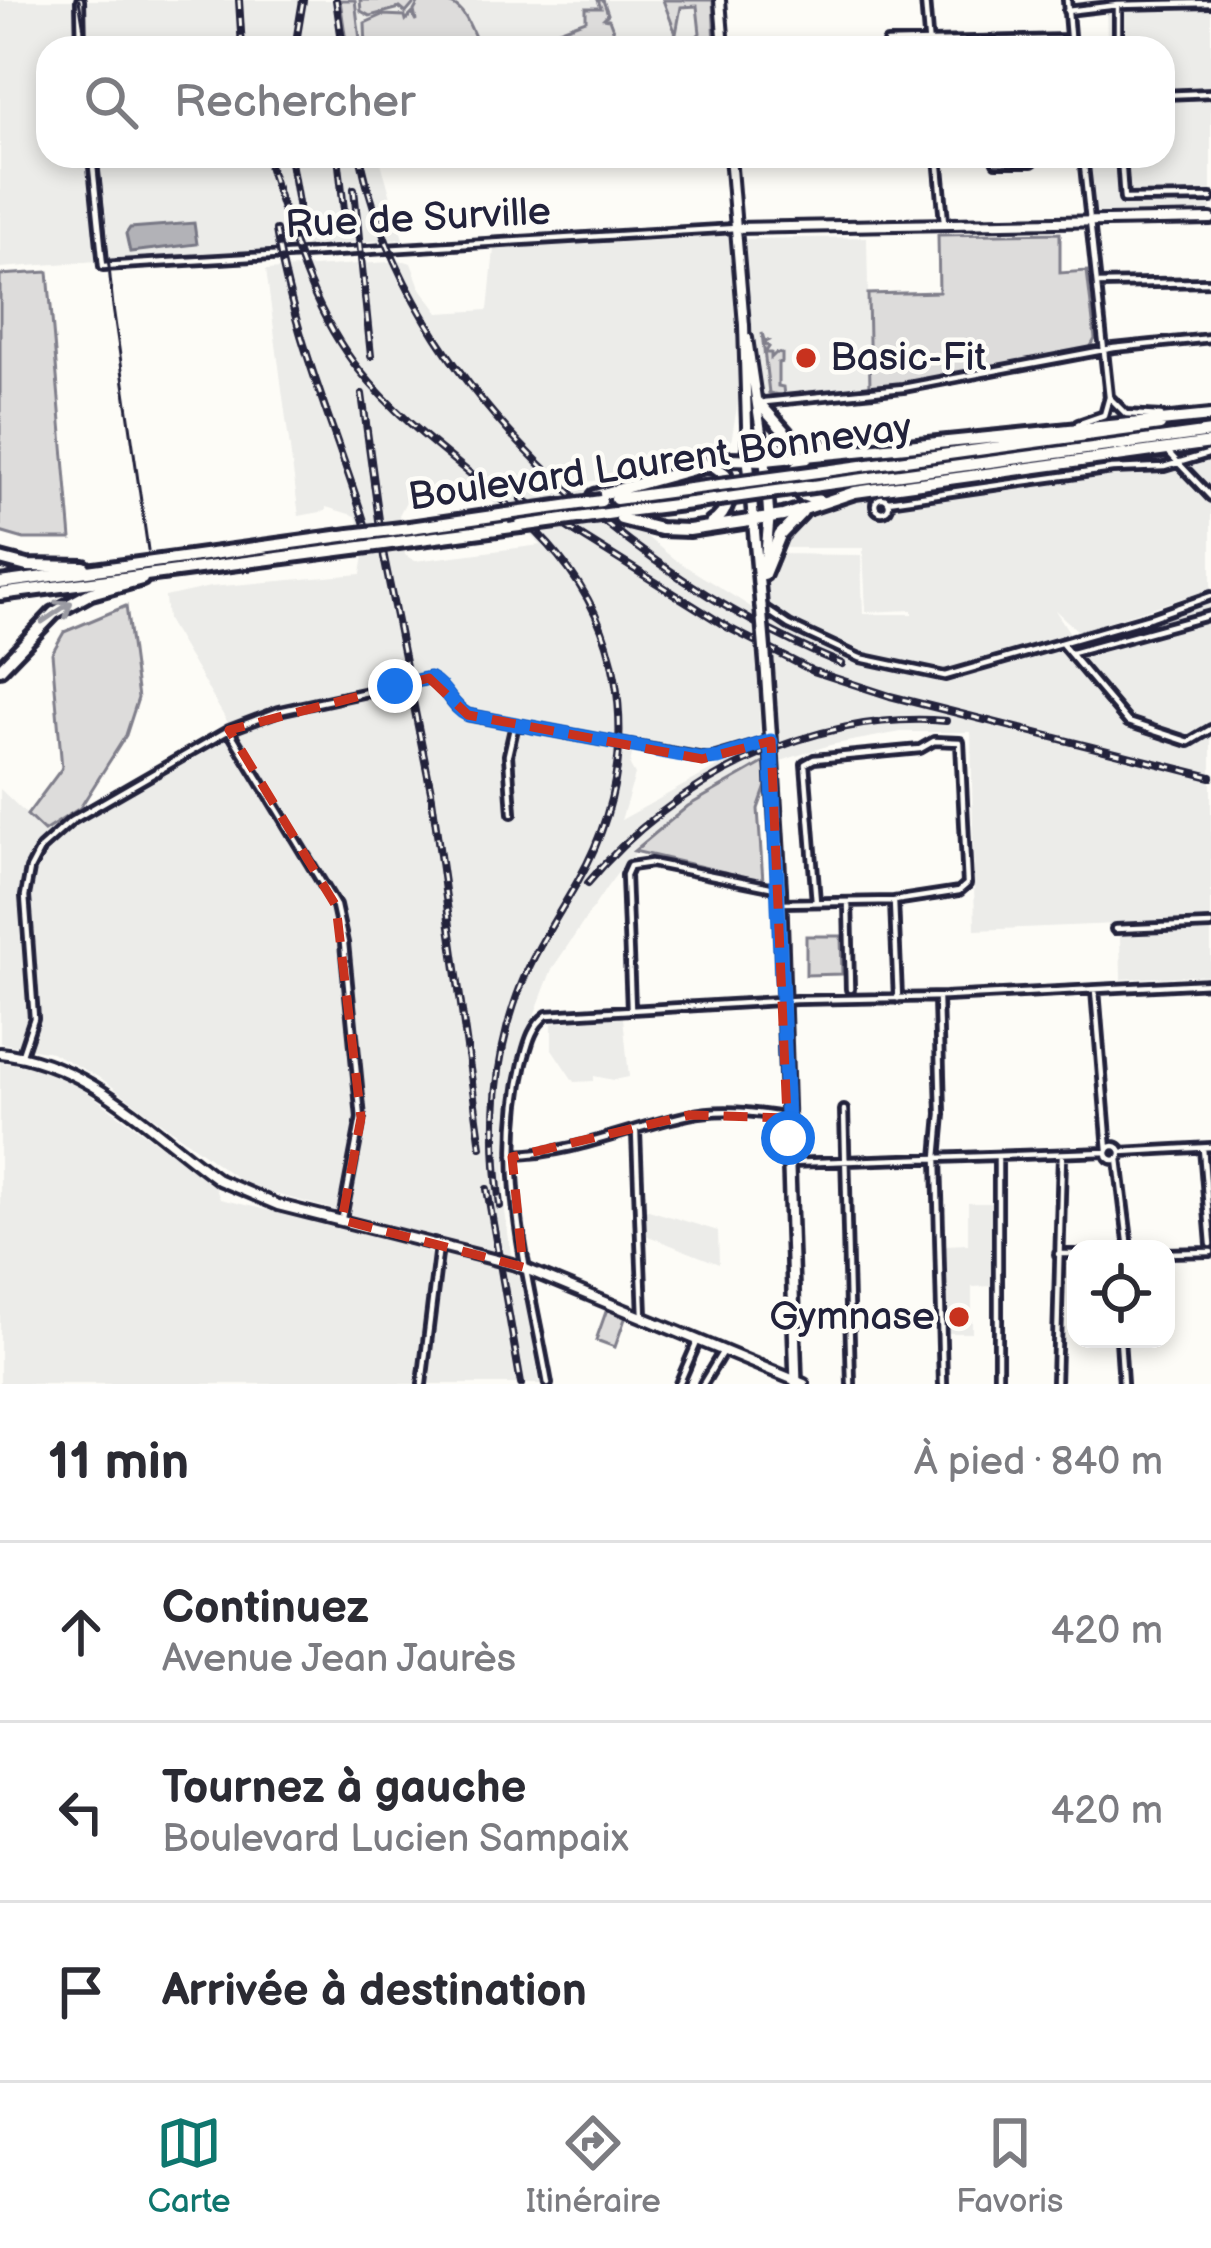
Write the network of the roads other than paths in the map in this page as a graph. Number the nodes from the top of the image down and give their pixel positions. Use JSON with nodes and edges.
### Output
{"nodes":[{"id":1,"x":80,"y":0,"type":"edge"},
{"id":2,"x":720,"y":0,"type":"edge"},
{"id":3,"x":925,"y":0,"type":"edge"},
{"id":4,"x":1066,"y":0,"type":"edge"},
{"id":5,"x":1211,"y":3,"type":"edge"},
{"id":6,"x":1118,"y":4,"type":"junction"},
{"id":7,"x":1067,"y":11,"type":"junction"},
{"id":8,"x":81,"y":36,"type":"edge"},
{"id":9,"x":723,"y":36,"type":"edge"},
{"id":10,"x":928,"y":36,"type":"edge"},
{"id":11,"x":1070,"y":36,"type":"edge"},
{"id":12,"x":1118,"y":36,"type":"edge"},
{"id":13,"x":1175,"y":94,"type":"edge"},
{"id":14,"x":1211,"y":94,"type":"edge"},
{"id":15,"x":93,"y":168,"type":"edge"},
{"id":16,"x":731,"y":168,"type":"edge"},
{"id":17,"x":939,"y":168,"type":"edge"},
{"id":18,"x":1084,"y":168,"type":"edge"},
{"id":19,"x":1120,"y":168,"type":"edge"},
{"id":20,"x":1211,"y":198,"type":"edge"},
{"id":21,"x":1211,"y":219,"type":"edge"},
{"id":22,"x":1088,"y":223,"type":"junction"},
{"id":23,"x":944,"y":226,"type":"junction"},
{"id":24,"x":736,"y":228,"type":"junction"},
{"id":25,"x":1211,"y":282,"type":"edge"},
{"id":26,"x":1096,"y":284,"type":"junction"},
{"id":27,"x":1211,"y":338,"type":"edge"},
{"id":28,"x":1102,"y":351,"type":"junction"},
{"id":29,"x":1109,"y":397,"type":"junction"},
{"id":30,"x":753,"y":404,"type":"junction"},
{"id":31,"x":1184,"y":416,"type":"junction"},
{"id":32,"x":1211,"y":417,"type":"edge"},
{"id":33,"x":1037,"y":432,"type":"junction"},
{"id":34,"x":1211,"y":432,"type":"edge"},
{"id":35,"x":1211,"y":443,"type":"edge"},
{"id":36,"x":852,"y":449,"type":"junction"},
{"id":37,"x":1168,"y":449,"type":"junction"},
{"id":38,"x":822,"y":451,"type":"junction"},
{"id":39,"x":1211,"y":453,"type":"edge"},
{"id":40,"x":748,"y":458,"type":"junction"},
{"id":41,"x":765,"y":460,"type":"junction"},
{"id":42,"x":1176,"y":463,"type":"junction"},
{"id":43,"x":711,"y":464,"type":"junction"},
{"id":44,"x":826,"y":477,"type":"junction"},
{"id":45,"x":840,"y":495,"type":"junction"},
{"id":46,"x":690,"y":496,"type":"junction"},
{"id":47,"x":1211,"y":497,"type":"edge"},
{"id":48,"x":598,"y":499,"type":"junction"},
{"id":49,"x":877,"y":500,"type":"junction"},
{"id":50,"x":821,"y":501,"type":"junction"},
{"id":51,"x":888,"y":501,"type":"junction"},
{"id":52,"x":618,"y":516,"type":"junction"},
{"id":53,"x":769,"y":519,"type":"junction"},
{"id":54,"x":753,"y":521,"type":"junction"},
{"id":55,"x":703,"y":529,"type":"junction"},
{"id":56,"x":412,"y":534,"type":"junction"},
{"id":57,"x":352,"y":542,"type":"junction"},
{"id":58,"x":0,"y":559,"type":"edge"},
{"id":59,"x":117,"y":568,"type":"junction"},
{"id":60,"x":764,"y":574,"type":"junction"},
{"id":61,"x":150,"y":576,"type":"junction"},
{"id":62,"x":0,"y":583,"type":"edge"},
{"id":63,"x":0,"y":594,"type":"edge"},
{"id":64,"x":1211,"y":596,"type":"edge"},
{"id":65,"x":761,"y":605,"type":"junction"},
{"id":66,"x":1211,"y":615,"type":"edge"},
{"id":67,"x":1062,"y":644,"type":"junction"},
{"id":68,"x":1070,"y":654,"type":"junction"},
{"id":69,"x":0,"y":669,"type":"edge"},
{"id":70,"x":515,"y":724,"type":"junction"},
{"id":71,"x":1211,"y":729,"type":"edge"},
{"id":72,"x":229,"y":730,"type":"junction"},
{"id":73,"x":771,"y":742,"type":"junction"},
{"id":74,"x":512,"y":813,"type":"dead end"},
{"id":75,"x":780,"y":889,"type":"junction"},
{"id":76,"x":894,"y":901,"type":"junction"},
{"id":77,"x":816,"y":902,"type":"junction"},
{"id":78,"x":848,"y":902,"type":"junction"},
{"id":79,"x":781,"y":903,"type":"junction"},
{"id":80,"x":1211,"y":925,"type":"edge"},
{"id":81,"x":1114,"y":929,"type":"dead end"},
{"id":82,"x":1211,"y":983,"type":"edge"},
{"id":83,"x":850,"y":989,"type":"dead end"},
{"id":84,"x":1095,"y":990,"type":"junction"},
{"id":85,"x":938,"y":998,"type":"junction"},
{"id":86,"x":898,"y":999,"type":"junction"},
{"id":87,"x":784,"y":1002,"type":"junction"},
{"id":88,"x":631,"y":1009,"type":"junction"},
{"id":89,"x":0,"y":1053,"type":"edge"},
{"id":90,"x":22,"y":1055,"type":"junction"},
{"id":91,"x":844,"y":1110,"type":"dead end"},
{"id":92,"x":788,"y":1118,"type":"junction"},
{"id":93,"x":636,"y":1132,"type":"junction"},
{"id":94,"x":1207,"y":1147,"type":"edge"},
{"id":95,"x":1107,"y":1151,"type":"junction"},
{"id":96,"x":513,"y":1155,"type":"junction"},
{"id":97,"x":1062,"y":1155,"type":"junction"},
{"id":98,"x":1120,"y":1155,"type":"junction"},
{"id":99,"x":998,"y":1156,"type":"junction"},
{"id":100,"x":937,"y":1157,"type":"junction"},
{"id":101,"x":845,"y":1161,"type":"junction"},
{"id":102,"x":789,"y":1163,"type":"junction"},
{"id":103,"x":342,"y":1220,"type":"junction"},
{"id":104,"x":1128,"y":1240,"type":"edge"},
{"id":105,"x":439,"y":1246,"type":"junction"},
{"id":106,"x":1211,"y":1248,"type":"edge"},
{"id":107,"x":1175,"y":1252,"type":"edge"},
{"id":108,"x":1067,"y":1254,"type":"edge"},
{"id":109,"x":1058,"y":1255,"type":"junction"},
{"id":110,"x":519,"y":1266,"type":"junction"},
{"id":111,"x":643,"y":1316,"type":"junction"},
{"id":112,"x":698,"y":1340,"type":"junction"},
{"id":113,"x":1121,"y":1348,"type":"edge"},
{"id":114,"x":723,"y":1351,"type":"junction"},
{"id":115,"x":798,"y":1383,"type":"edge"},
{"id":116,"x":422,"y":1384,"type":"edge"},
{"id":117,"x":548,"y":1384,"type":"edge"},
{"id":118,"x":679,"y":1384,"type":"edge"},
{"id":119,"x":704,"y":1384,"type":"edge"},
{"id":120,"x":851,"y":1384,"type":"edge"},
{"id":121,"x":943,"y":1384,"type":"edge"},
{"id":122,"x":998,"y":1384,"type":"edge"},
{"id":123,"x":1056,"y":1384,"type":"edge"},
{"id":124,"x":1123,"y":1384,"type":"edge"}],
"edges":[{"from":1,"to":8,"type":"street"},
{"from":2,"to":9,"type":"main road"},
{"from":3,"to":10,"type":"street"},
{"from":4,"to":7,"type":"street"},
{"from":5,"to":6,"type":"street"},
{"from":6,"to":7,"type":"street"},
{"from":6,"to":12,"type":"street"},
{"from":7,"to":11,"type":"street"},
{"from":13,"to":14,"type":"street"},
{"from":15,"to":24,"type":"street","name":"Rue de Surville"},
{"from":16,"to":24,"type":"main road"},
{"from":17,"to":23,"type":"street"},
{"from":18,"to":22,"type":"street"},
{"from":19,"to":20,"type":"street"},
{"from":21,"to":22,"type":"main road"},
{"from":22,"to":23,"type":"main road"},
{"from":22,"to":26,"type":"street"},
{"from":23,"to":24,"type":"main road"},
{"from":24,"to":30,"type":"main road"},
{"from":25,"to":26,"type":"street"},
{"from":26,"to":28,"type":"street"},
{"from":27,"to":28,"type":"street"},
{"from":28,"to":29,"type":"street"},
{"from":28,"to":30,"type":"street"},
{"from":29,"to":31,"type":"street"},
{"from":29,"to":33,"type":"street"},
{"from":30,"to":36,"type":"highway"},
{"from":30,"to":40,"type":"main road"},
{"from":30,"to":41,"type":"main road"},
{"from":31,"to":32,"type":"highway"},
{"from":31,"to":33,"type":"highway"},
{"from":32,"to":44,"type":"highway","name":"Boulevard Laurent Bonnevay"},
{"from":33,"to":36,"type":"highway"},
{"from":34,"to":44,"type":"highway","name":"Boulevard Laurent Bonnevay"},
{"from":35,"to":37,"type":"highway"},
{"from":36,"to":38,"type":"highway"},
{"from":37,"to":42,"type":"street"},
{"from":37,"to":45,"type":"highway"},
{"from":38,"to":41,"type":"highway"},
{"from":38,"to":50,"type":"highway"},
{"from":39,"to":42,"type":"street"},
{"from":40,"to":41,"type":"highway"},
{"from":40,"to":43,"type":"highway"},
{"from":40,"to":54,"type":"main road"},
{"from":41,"to":53,"type":"main road"},
{"from":42,"to":47,"type":"street"},
{"from":42,"to":51,"type":"street"},
{"from":43,"to":48,"type":"highway"},
{"from":43,"to":55,"type":"highway"},
{"from":44,"to":46,"type":"highway","name":"Boulevard Laurent Bonnevay","bridge":true},
{"from":45,"to":49,"type":"street"},
{"from":45,"to":50,"type":"highway"},
{"from":46,"to":48,"type":"highway","name":"Boulevard Laurent Bonnevay"},
{"from":46,"to":52,"type":"highway","name":"Boulevard Laurent Bonnevay"},
{"from":48,"to":56,"type":"highway","name":"Boulevard Laurent Bonnevay","bridge":true},
{"from":49,"to":51,"type":"street"},
{"from":49,"to":51,"type":"street"},
{"from":50,"to":53,"type":"highway"},
{"from":50,"to":60,"type":"highway"},
{"from":52,"to":55,"type":"highway"},
{"from":52,"to":56,"type":"highway","name":"Boulevard Laurent Bonnevay","bridge":true},
{"from":53,"to":54,"type":"highway"},
{"from":53,"to":60,"type":"main road"},
{"from":54,"to":55,"type":"highway"},
{"from":54,"to":65,"type":"main road"},
{"from":56,"to":57,"type":"highway","name":"Boulevard Laurent Bonnevay","bridge":true},
{"from":57,"to":59,"type":"highway","name":"Boulevard Laurent Bonnevay"},
{"from":57,"to":61,"type":"highway","name":"Boulevard Laurent Bonnevay"},
{"from":58,"to":59,"type":"highway"},
{"from":59,"to":62,"type":"highway"},
{"from":60,"to":65,"type":"main road"},
{"from":61,"to":63,"type":"highway"},
{"from":69,"to":61,"type":"highway","one_way":true},
{"from":64,"to":67,"type":"street"},
{"from":65,"to":67,"type":"street"},
{"from":65,"to":73,"type":"main road","bridge":true},
{"from":66,"to":68,"type":"street"},
{"from":67,"to":68,"type":"street"},
{"from":68,"to":71,"type":"street"},
{"from":70,"to":72,"type":"street","bridge":true},
{"from":70,"to":73,"type":"street","bridge":true},
{"from":70,"to":74,"type":"street"},
{"from":72,"to":90,"type":"street"},
{"from":72,"to":103,"type":"street"},
{"from":73,"to":75,"type":"main road","bridge":true},
{"from":75,"to":79,"type":"main road"},
{"from":75,"to":88,"type":"street"},
{"from":76,"to":77,"type":"street"},
{"from":76,"to":78,"type":"street"},
{"from":76,"to":86,"type":"street"},
{"from":77,"to":78,"type":"street"},
{"from":77,"to":79,"type":"street"},
{"from":78,"to":83,"type":"street"},
{"from":79,"to":87,"type":"main road"},
{"from":80,"to":81,"type":"street"},
{"from":82,"to":84,"type":"street"},
{"from":84,"to":85,"type":"street"},
{"from":84,"to":95,"type":"street"},
{"from":85,"to":86,"type":"street"},
{"from":85,"to":100,"type":"street"},
{"from":86,"to":87,"type":"street"},
{"from":87,"to":88,"type":"street"},
{"from":87,"to":92,"type":"main road"},
{"from":88,"to":96,"type":"street"},
{"from":89,"to":90,"type":"main road"},
{"from":90,"to":103,"type":"main road"},
{"from":91,"to":101,"type":"street"},
{"from":92,"to":93,"type":"street"},
{"from":92,"to":102,"type":"main road"},
{"from":93,"to":96,"type":"street"},
{"from":93,"to":111,"type":"street"},
{"from":94,"to":98,"type":"street"},
{"from":94,"to":106,"type":"street"},
{"from":95,"to":97,"type":"street"},
{"from":95,"to":98,"type":"street"},
{"from":96,"to":110,"type":"street"},
{"from":97,"to":99,"type":"street"},
{"from":97,"to":109,"type":"street"},
{"from":98,"to":104,"type":"street"},
{"from":99,"to":100,"type":"street"},
{"from":99,"to":122,"type":"street"},
{"from":100,"to":101,"type":"street"},
{"from":100,"to":121,"type":"street"},
{"from":101,"to":102,"type":"street"},
{"from":101,"to":120,"type":"street"},
{"from":102,"to":115,"type":"main road"},
{"from":103,"to":105,"type":"main road"},
{"from":105,"to":110,"type":"main road","bridge":true},
{"from":105,"to":116,"type":"street"},
{"from":106,"to":107,"type":"street"},
{"from":108,"to":109,"type":"street"},
{"from":109,"to":123,"type":"street"},
{"from":110,"to":111,"type":"main road"},
{"from":110,"to":117,"type":"street"},
{"from":111,"to":112,"type":"main road"},
{"from":112,"to":114,"type":"main road"},
{"from":112,"to":118,"type":"street"},
{"from":113,"to":124,"type":"street"},
{"from":114,"to":115,"type":"main road"},
{"from":114,"to":119,"type":"street"}]}
